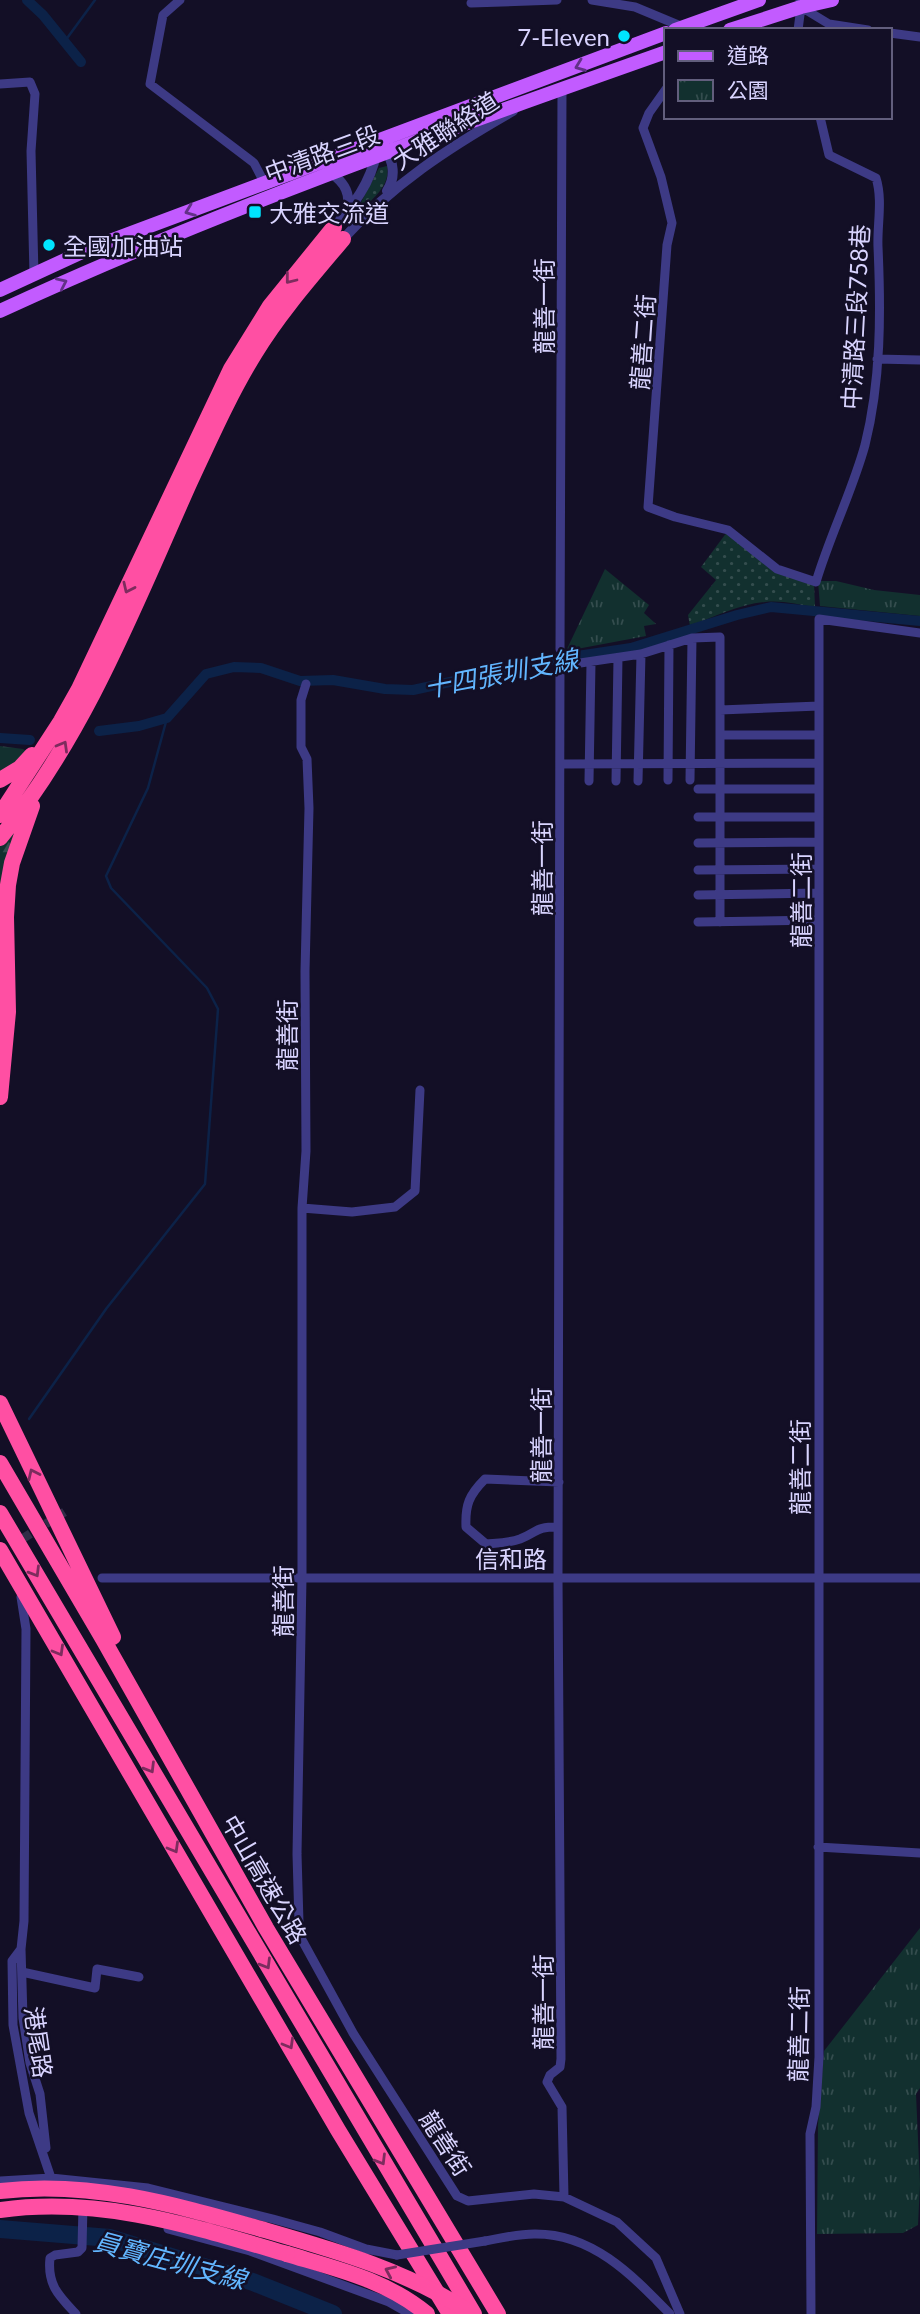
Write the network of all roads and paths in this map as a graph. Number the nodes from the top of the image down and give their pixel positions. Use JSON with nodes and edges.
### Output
{"nodes":[{"id":1,"x":180,"y":0,"type":"edge"},
{"id":2,"x":557,"y":0,"type":"edge"},
{"id":3,"x":592,"y":0,"type":"edge"},
{"id":4,"x":759,"y":0,"type":"edge"},
{"id":5,"x":832,"y":0,"type":"edge"},
{"id":6,"x":471,"y":3,"type":"dead end"},
{"id":7,"x":800,"y":4,"type":"edge"},
{"id":8,"x":678,"y":28,"type":"edge"},
{"id":9,"x":683,"y":28,"type":"edge"},
{"id":10,"x":735,"y":28,"type":"edge"},
{"id":11,"x":798,"y":28,"type":"edge"},
{"id":12,"x":855,"y":28,"type":"edge"},
{"id":13,"x":892,"y":33,"type":"edge"},
{"id":14,"x":664,"y":34,"type":"edge"},
{"id":15,"x":920,"y":37,"type":"edge"},
{"id":16,"x":664,"y":53,"type":"edge"},
{"id":17,"x":0,"y":84,"type":"edge"},
{"id":18,"x":562,"y":89,"type":"junction"},
{"id":19,"x":664,"y":92,"type":"edge"},
{"id":20,"x":531,"y":101,"type":"junction"},
{"id":21,"x":820,"y":119,"type":"edge"},
{"id":22,"x":378,"y":141,"type":"junction"},
{"id":23,"x":382,"y":156,"type":"junction"},
{"id":24,"x":332,"y":174,"type":"junction"},
{"id":25,"x":264,"y":182,"type":"junction"},
{"id":26,"x":384,"y":197,"type":"junction"},
{"id":27,"x":347,"y":214,"type":"junction"},
{"id":28,"x":136,"y":231,"type":"junction"},
{"id":29,"x":339,"y":233,"type":"junction"},
{"id":30,"x":144,"y":248,"type":"junction"},
{"id":31,"x":34,"y":275,"type":"junction"},
{"id":32,"x":0,"y":290,"type":"edge"},
{"id":33,"x":0,"y":311,"type":"edge"},
{"id":34,"x":877,"y":359,"type":"junction"},
{"id":35,"x":920,"y":360,"type":"edge"},
{"id":36,"x":816,"y":582,"type":"joint"},
{"id":37,"x":920,"y":633,"type":"edge"},
{"id":38,"x":692,"y":638,"type":"junction"},
{"id":39,"x":669,"y":645,"type":"junction"},
{"id":40,"x":560,"y":649,"type":"dead end"},
{"id":41,"x":641,"y":654,"type":"junction"},
{"id":42,"x":618,"y":658,"type":"junction"},
{"id":43,"x":591,"y":663,"type":"junction"},
{"id":44,"x":306,"y":684,"type":"dead end"},
{"id":45,"x":819,"y":706,"type":"junction"},
{"id":46,"x":720,"y":710,"type":"junction"},
{"id":47,"x":61,"y":722,"type":"junction"},
{"id":48,"x":720,"y":735,"type":"junction"},
{"id":49,"x":819,"y":735,"type":"junction"},
{"id":50,"x":819,"y":763,"type":"junction"},
{"id":51,"x":561,"y":764,"type":"junction"},
{"id":52,"x":590,"y":764,"type":"junction"},
{"id":53,"x":616,"y":764,"type":"junction"},
{"id":54,"x":639,"y":764,"type":"junction"},
{"id":55,"x":668,"y":764,"type":"junction"},
{"id":56,"x":690,"y":764,"type":"junction"},
{"id":57,"x":720,"y":764,"type":"junction"},
{"id":58,"x":0,"y":780,"type":"edge"},
{"id":59,"x":43,"y":780,"type":"junction"},
{"id":60,"x":638,"y":780,"type":"dead end"},
{"id":61,"x":668,"y":780,"type":"dead end"},
{"id":62,"x":690,"y":780,"type":"dead end"},
{"id":63,"x":589,"y":781,"type":"dead end"},
{"id":64,"x":616,"y":781,"type":"dead end"},
{"id":65,"x":698,"y":789,"type":"dead end"},
{"id":66,"x":720,"y":789,"type":"junction"},
{"id":67,"x":819,"y":789,"type":"junction"},
{"id":68,"x":3,"y":817,"type":"edge"},
{"id":69,"x":698,"y":817,"type":"dead end"},
{"id":70,"x":720,"y":817,"type":"junction"},
{"id":71,"x":819,"y":817,"type":"junction"},
{"id":72,"x":0,"y":838,"type":"edge"},
{"id":73,"x":819,"y":842,"type":"junction"},
{"id":74,"x":698,"y":843,"type":"dead end"},
{"id":75,"x":720,"y":843,"type":"junction"},
{"id":76,"x":819,"y":869,"type":"junction"},
{"id":77,"x":698,"y":870,"type":"dead end"},
{"id":78,"x":720,"y":870,"type":"junction"},
{"id":79,"x":819,"y":893,"type":"junction"},
{"id":80,"x":698,"y":895,"type":"dead end"},
{"id":81,"x":720,"y":895,"type":"junction"},
{"id":82,"x":819,"y":920,"type":"junction"},
{"id":83,"x":698,"y":922,"type":"dead end"},
{"id":84,"x":720,"y":922,"type":"junction"},
{"id":85,"x":420,"y":1090,"type":"dead end"},
{"id":86,"x":0,"y":1097,"type":"edge"},
{"id":87,"x":302,"y":1208,"type":"junction"},
{"id":88,"x":0,"y":1403,"type":"edge"},
{"id":89,"x":0,"y":1463,"type":"edge"},
{"id":90,"x":559,"y":1482,"type":"junction"},
{"id":91,"x":0,"y":1513,"type":"edge"},
{"id":92,"x":558,"y":1527,"type":"junction"},
{"id":93,"x":0,"y":1550,"type":"edge"},
{"id":94,"x":0,"y":1561,"type":"edge"},
{"id":95,"x":558,"y":1577,"type":"junction"},
{"id":96,"x":102,"y":1578,"type":"dead end"},
{"id":97,"x":302,"y":1578,"type":"junction"},
{"id":98,"x":819,"y":1578,"type":"junction"},
{"id":99,"x":920,"y":1578,"type":"edge"},
{"id":100,"x":206,"y":1820,"type":"junction"},
{"id":101,"x":818,"y":1847,"type":"junction"},
{"id":102,"x":920,"y":1853,"type":"edge"},
{"id":103,"x":22,"y":1949,"type":"junction"},
{"id":104,"x":22,"y":1972,"type":"junction"},
{"id":105,"x":139,"y":1978,"type":"dead end"},
{"id":106,"x":51,"y":2178,"type":"junction"},
{"id":107,"x":0,"y":2181,"type":"edge"},
{"id":108,"x":82,"y":2182,"type":"junction"},
{"id":109,"x":129,"y":2188,"type":"junction"},
{"id":110,"x":0,"y":2191,"type":"edge"},
{"id":111,"x":564,"y":2197,"type":"junction"},
{"id":112,"x":0,"y":2210,"type":"edge"},
{"id":113,"x":76,"y":2314,"type":"edge"},
{"id":114,"x":410,"y":2314,"type":"edge"},
{"id":115,"x":427,"y":2314,"type":"edge"},
{"id":116,"x":450,"y":2314,"type":"edge"},
{"id":117,"x":473,"y":2314,"type":"edge"},
{"id":118,"x":498,"y":2314,"type":"edge"},
{"id":119,"x":670,"y":2314,"type":"edge"},
{"id":120,"x":680,"y":2314,"type":"edge"},
{"id":121,"x":811,"y":2314,"type":"edge"}],
"edges":[{"from":1,"to":25,"type":"street"},
{"from":2,"to":6,"type":"street"},
{"from":3,"to":8,"type":"street"},
{"from":4,"to":9,"type":"main road"},
{"from":5,"to":7,"type":"main road"},
{"from":7,"to":10,"type":"main road"},
{"from":7,"to":11,"type":"street"},
{"from":7,"to":12,"type":"street"},
{"from":13,"to":15,"type":"street"},
{"from":14,"to":22,"type":"main road","name":"中清路三段","one_way":true},
{"from":16,"to":18,"type":"main road","name":"中清路三段"},
{"from":17,"to":31,"type":"street"},
{"from":18,"to":20,"type":"main road","name":"中清路三段"},
{"from":18,"to":40,"type":"street","name":"龍善一街"},
{"from":19,"to":36,"type":"street","name":"龍善二街"},
{"from":20,"to":23,"type":"main road","name":"中清路三段"},
{"from":20,"to":26,"type":"street","name":"大雅聯絡道"},
{"from":21,"to":34,"type":"street","name":"中清路三段758巷"},
{"from":22,"to":23,"type":"street","name":"大雅聯絡道"},
{"from":22,"to":25,"type":"main road","name":"中清路三段"},
{"from":23,"to":24,"type":"main road","name":"中清路三段"},
{"from":23,"to":26,"type":"street","name":"大雅聯絡道"},
{"from":23,"to":27,"type":"street","name":"大雅聯絡道"},
{"from":24,"to":27,"type":"street"},
{"from":24,"to":30,"type":"main road","name":"中清路三段"},
{"from":25,"to":28,"type":"main road","name":"中清路三段","one_way":true},
{"from":26,"to":29,"type":"street","name":"大雅聯絡道"},
{"from":27,"to":29,"type":"street","name":"大雅聯絡道"},
{"from":28,"to":30,"type":"main road"},
{"from":28,"to":31,"type":"main road","name":"中清路三段"},
{"from":29,"to":47,"type":"highway","one_way":true},
{"from":59,"to":29,"type":"highway","one_way":true},
{"from":33,"to":30,"type":"main road","name":"中清路三段","one_way":true},
{"from":31,"to":32,"type":"main road","name":"中清路三段"},
{"from":34,"to":35,"type":"street"},
{"from":34,"to":36,"type":"street","name":"中清路三段758巷"},
{"from":37,"to":45,"type":"street","name":"龍善二街"},
{"from":38,"to":39,"type":"street"},
{"from":38,"to":46,"type":"street"},
{"from":38,"to":56,"type":"street"},
{"from":39,"to":41,"type":"street"},
{"from":39,"to":55,"type":"street"},
{"from":41,"to":42,"type":"street"},
{"from":41,"to":54,"type":"street"},
{"from":42,"to":43,"type":"street"},
{"from":42,"to":53,"type":"street"},
{"from":43,"to":51,"type":"street","name":"龍善一街"},
{"from":43,"to":52,"type":"street"},
{"from":44,"to":87,"type":"street","name":"龍善街"},
{"from":45,"to":46,"type":"street"},
{"from":45,"to":49,"type":"street","name":"龍善二街"},
{"from":46,"to":48,"type":"street"},
{"from":47,"to":58,"type":"highway"},
{"from":47,"to":68,"type":"highway"},
{"from":48,"to":49,"type":"street"},
{"from":48,"to":57,"type":"street"},
{"from":49,"to":50,"type":"street","name":"龍善二街"},
{"from":50,"to":57,"type":"street"},
{"from":50,"to":67,"type":"street","name":"龍善二街"},
{"from":51,"to":52,"type":"street"},
{"from":51,"to":90,"type":"street","name":"龍善一街"},
{"from":52,"to":53,"type":"street"},
{"from":52,"to":63,"type":"street"},
{"from":53,"to":54,"type":"street"},
{"from":53,"to":64,"type":"street"},
{"from":54,"to":55,"type":"street"},
{"from":54,"to":60,"type":"street"},
{"from":55,"to":56,"type":"street"},
{"from":55,"to":61,"type":"street"},
{"from":56,"to":57,"type":"street"},
{"from":56,"to":62,"type":"street"},
{"from":57,"to":66,"type":"street"},
{"from":59,"to":68,"type":"highway"},
{"from":59,"to":86,"type":"highway"},
{"from":65,"to":66,"type":"street"},
{"from":66,"to":67,"type":"street"},
{"from":66,"to":70,"type":"street"},
{"from":67,"to":71,"type":"street","name":"龍善二街"},
{"from":68,"to":72,"type":"highway"},
{"from":69,"to":70,"type":"street"},
{"from":70,"to":71,"type":"street"},
{"from":70,"to":75,"type":"street"},
{"from":71,"to":73,"type":"street","name":"龍善二街"},
{"from":73,"to":75,"type":"street"},
{"from":73,"to":76,"type":"street","name":"龍善二街"},
{"from":74,"to":75,"type":"street"},
{"from":75,"to":78,"type":"street"},
{"from":76,"to":78,"type":"street"},
{"from":76,"to":79,"type":"street","name":"龍善二街"},
{"from":77,"to":78,"type":"street"},
{"from":78,"to":81,"type":"street"},
{"from":79,"to":81,"type":"street"},
{"from":79,"to":82,"type":"street","name":"龍善二街"},
{"from":80,"to":81,"type":"street"},
{"from":81,"to":84,"type":"street"},
{"from":82,"to":84,"type":"street"},
{"from":82,"to":98,"type":"street","name":"龍善二街"},
{"from":83,"to":84,"type":"street"},
{"from":85,"to":87,"type":"street"},
{"from":87,"to":97,"type":"street","name":"龍善街"},
{"from":100,"to":88,"type":"highway","one_way":true},
{"from":89,"to":100,"type":"highway","name":"中山高速公路"},
{"from":90,"to":92,"type":"street","name":"龍善一街"},
{"from":90,"to":92,"type":"street"},
{"from":91,"to":117,"type":"highway","name":"中山高速公路","one_way":true},
{"from":92,"to":95,"type":"street","name":"龍善一街"},
{"from":93,"to":116,"type":"highway","one_way":true},
{"from":94,"to":103,"type":"street","name":"港尾路"},
{"from":95,"to":97,"type":"street","name":"信和路"},
{"from":95,"to":98,"type":"street","name":"信和路"},
{"from":95,"to":111,"type":"street","name":"龍善一街"},
{"from":96,"to":97,"type":"street","name":"信和路"},
{"from":97,"to":111,"type":"street","name":"龍善街"},
{"from":98,"to":99,"type":"street","name":"信和路"},
{"from":98,"to":101,"type":"street","name":"龍善二街"},
{"from":100,"to":118,"type":"highway","name":"中山高速公路"},
{"from":101,"to":102,"type":"street"},
{"from":101,"to":121,"type":"street","name":"龍善二街"},
{"from":103,"to":104,"type":"street"},
{"from":103,"to":106,"type":"street","name":"港尾路"},
{"from":104,"to":105,"type":"street"},
{"from":104,"to":106,"type":"street"},
{"from":106,"to":107,"type":"street"},
{"from":106,"to":108,"type":"street"},
{"from":108,"to":109,"type":"street"},
{"from":108,"to":113,"type":"street"},
{"from":109,"to":114,"type":"street"},
{"from":109,"to":119,"type":"street","bridge":true},
{"from":117,"to":110,"type":"highway","one_way":true,"bridge":true},
{"from":111,"to":120,"type":"street","name":"龍善街"},
{"from":112,"to":115,"type":"highway","bridge":true}]}
